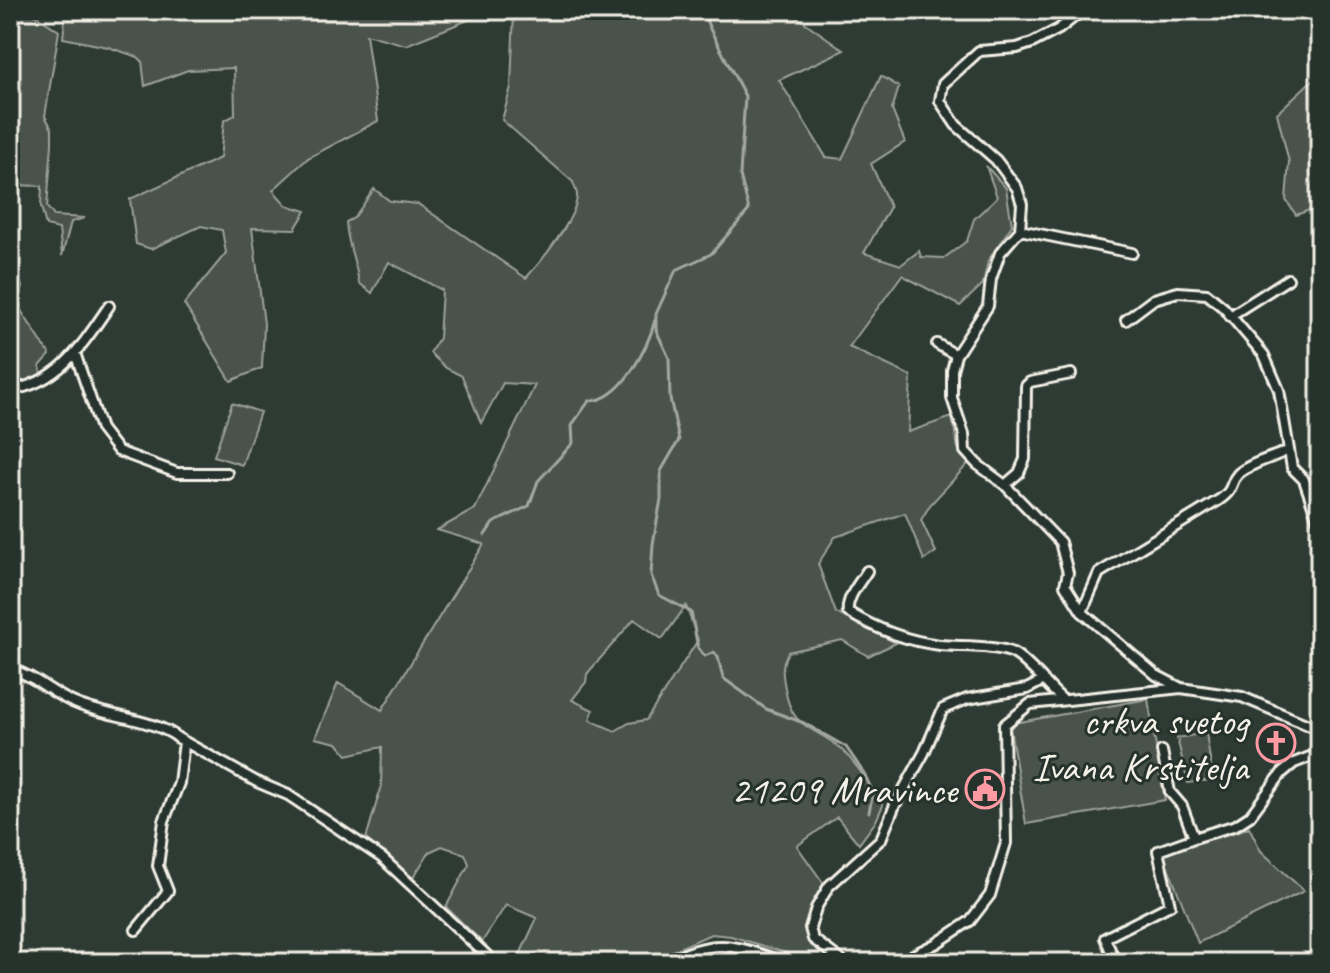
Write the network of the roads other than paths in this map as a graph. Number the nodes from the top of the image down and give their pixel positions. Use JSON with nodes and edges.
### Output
{"nodes":[{"id":1,"x":1083,"y":10,"type":"edge"},
{"id":2,"x":1020,"y":230,"type":"junction"},
{"id":3,"x":1132,"y":253,"type":"dead end"},
{"id":4,"x":1288,"y":279,"type":"dead end"},
{"id":5,"x":109,"y":306,"type":"dead end"},
{"id":6,"x":1230,"y":316,"type":"junction"},
{"id":7,"x":1126,"y":320,"type":"dead end"},
{"id":8,"x":937,"y":344,"type":"dead end"},
{"id":9,"x":956,"y":355,"type":"junction"},
{"id":10,"x":76,"y":356,"type":"junction"},
{"id":11,"x":1071,"y":374,"type":"dead end"},
{"id":12,"x":10,"y":390,"type":"edge"},
{"id":13,"x":1287,"y":451,"type":"junction"},
{"id":14,"x":227,"y":473,"type":"dead end"},
{"id":15,"x":1005,"y":485,"type":"junction"},
{"id":16,"x":1320,"y":526,"type":"edge"},
{"id":17,"x":867,"y":571,"type":"dead end"},
{"id":18,"x":1082,"y":612,"type":"junction"},
{"id":19,"x":10,"y":669,"type":"edge"},
{"id":20,"x":1042,"y":681,"type":"junction"},
{"id":21,"x":1181,"y":688,"type":"junction"},
{"id":22,"x":1062,"y":699,"type":"junction"},
{"id":23,"x":1320,"y":730,"type":"edge"},
{"id":24,"x":184,"y":742,"type":"junction"},
{"id":25,"x":1162,"y":751,"type":"dead end"},
{"id":26,"x":1320,"y":753,"type":"edge"},
{"id":27,"x":1194,"y":838,"type":"junction"},
{"id":28,"x":136,"y":930,"type":"dead end"},
{"id":29,"x":495,"y":963,"type":"edge"},
{"id":30,"x":665,"y":963,"type":"edge"},
{"id":31,"x":786,"y":963,"type":"edge"},
{"id":32,"x":845,"y":963,"type":"edge"},
{"id":33,"x":897,"y":963,"type":"edge"},
{"id":34,"x":1116,"y":963,"type":"edge"}],
"edges":[{"from":1,"to":2,"type":"street"},
{"from":2,"to":3,"type":"street"},
{"from":2,"to":9,"type":"street"},
{"from":4,"to":6,"type":"street"},
{"from":5,"to":10,"type":"street"},
{"from":6,"to":7,"type":"street"},
{"from":6,"to":13,"type":"street"},
{"from":8,"to":9,"type":"street"},
{"from":9,"to":15,"type":"street"},
{"from":10,"to":12,"type":"street"},
{"from":10,"to":14,"type":"street"},
{"from":11,"to":15,"type":"street"},
{"from":13,"to":16,"type":"street"},
{"from":13,"to":18,"type":"street"},
{"from":15,"to":18,"type":"street"},
{"from":17,"to":20,"type":"street"},
{"from":18,"to":21,"type":"street"},
{"from":19,"to":24,"type":"street"},
{"from":20,"to":22,"type":"street"},
{"from":20,"to":32,"type":"street"},
{"from":21,"to":22,"type":"street"},
{"from":21,"to":23,"type":"street"},
{"from":22,"to":33,"type":"street"},
{"from":24,"to":28,"type":"street"},
{"from":24,"to":29,"type":"street"},
{"from":25,"to":27,"type":"street"},
{"from":26,"to":27,"type":"street"},
{"from":27,"to":34,"type":"street"},
{"from":30,"to":31,"type":"street"}]}
